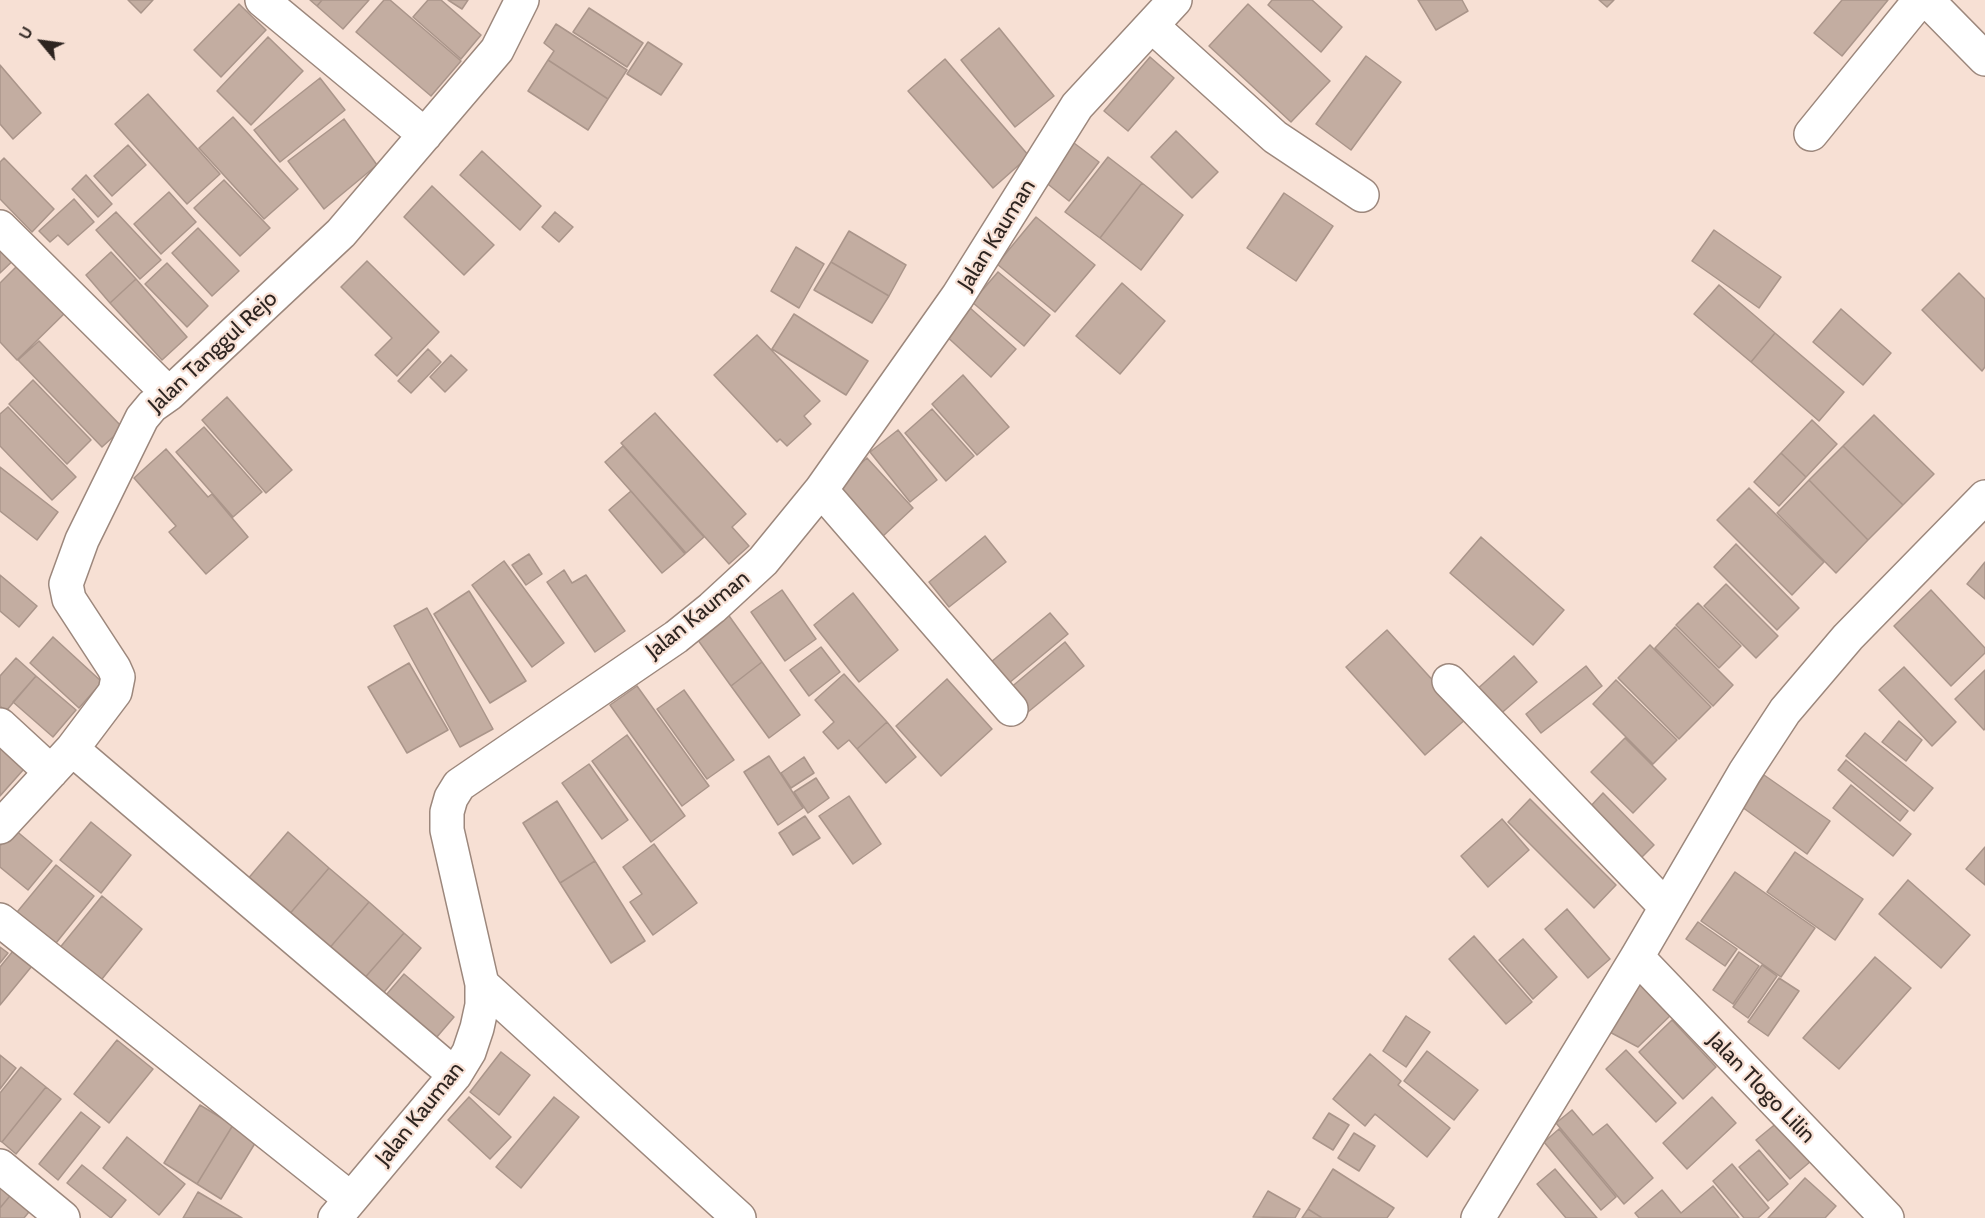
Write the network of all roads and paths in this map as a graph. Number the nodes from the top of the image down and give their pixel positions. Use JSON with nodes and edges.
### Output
{"nodes":[{"id":1,"x":261,"y":0,"type":"edge"},
{"id":2,"x":522,"y":0,"type":"edge"},
{"id":3,"x":1175,"y":0,"type":"edge"},
{"id":4,"x":1920,"y":0,"type":"edge"},
{"id":5,"x":1927,"y":0,"type":"edge"},
{"id":6,"x":1152,"y":26,"type":"junction"},
{"id":7,"x":1985,"y":59,"type":"edge"},
{"id":8,"x":1811,"y":134,"type":"dead end"},
{"id":9,"x":425,"y":135,"type":"junction"},
{"id":10,"x":1362,"y":195,"type":"dead end"},
{"id":11,"x":0,"y":227,"type":"edge"},
{"id":12,"x":169,"y":394,"type":"junction"},
{"id":13,"x":821,"y":490,"type":"junction"},
{"id":14,"x":1985,"y":497,"type":"edge"},
{"id":15,"x":1449,"y":681,"type":"dead end"},
{"id":16,"x":1011,"y":709,"type":"dead end"},
{"id":17,"x":0,"y":725,"type":"edge"},
{"id":18,"x":62,"y":760,"type":"junction"},
{"id":19,"x":0,"y":827,"type":"edge"},
{"id":20,"x":1666,"y":907,"type":"junction"},
{"id":21,"x":0,"y":920,"type":"edge"},
{"id":22,"x":1637,"y":957,"type":"junction"},
{"id":23,"x":482,"y":984,"type":"junction"},
{"id":24,"x":455,"y":1075,"type":"junction"},
{"id":25,"x":0,"y":1166,"type":"edge"},
{"id":26,"x":343,"y":1209,"type":"edge"},
{"id":27,"x":63,"y":1218,"type":"edge"},
{"id":28,"x":738,"y":1218,"type":"edge"},
{"id":29,"x":1478,"y":1218,"type":"edge"},
{"id":30,"x":1887,"y":1218,"type":"edge"}],
"edges":[{"from":1,"to":9,"type":"street"},
{"from":2,"to":9,"type":"street","name":"Jalan Tanggul Rejo"},
{"from":3,"to":6,"type":"street","name":"Jalan Kauman"},
{"from":4,"to":8,"type":"street"},
{"from":5,"to":7,"type":"street"},
{"from":6,"to":10,"type":"street"},
{"from":6,"to":13,"type":"street","name":"Jalan Kauman"},
{"from":9,"to":12,"type":"street","name":"Jalan Tanggul Rejo"},
{"from":11,"to":12,"type":"street"},
{"from":12,"to":18,"type":"street","name":"Jalan Tanggul Rejo"},
{"from":13,"to":16,"type":"street"},
{"from":13,"to":23,"type":"street","name":"Jalan Kauman"},
{"from":14,"to":20,"type":"street"},
{"from":15,"to":20,"type":"street"},
{"from":17,"to":18,"type":"street"},
{"from":18,"to":19,"type":"street","name":"Jalan Tanggul Rejo"},
{"from":18,"to":24,"type":"street"},
{"from":20,"to":22,"type":"street"},
{"from":21,"to":26,"type":"street"},
{"from":22,"to":29,"type":"street"},
{"from":22,"to":30,"type":"street","name":"Jalan Tlogo Lilin"},
{"from":23,"to":24,"type":"street","name":"Jalan Kauman"},
{"from":23,"to":28,"type":"street"},
{"from":24,"to":26,"type":"street","name":"Jalan Kauman"},
{"from":25,"to":27,"type":"street"}]}
